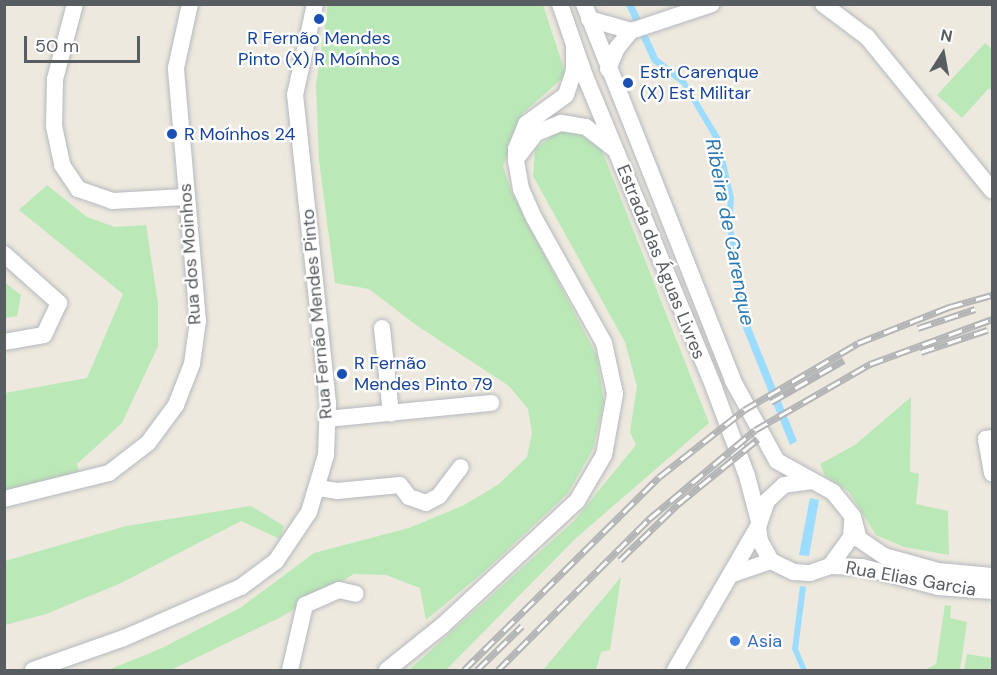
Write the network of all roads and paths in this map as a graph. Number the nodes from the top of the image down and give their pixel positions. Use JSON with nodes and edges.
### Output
{"nodes":[{"id":1,"x":75,"y":4,"type":"edge"},
{"id":2,"x":190,"y":4,"type":"edge"},
{"id":3,"x":315,"y":4,"type":"edge"},
{"id":4,"x":560,"y":4,"type":"edge"},
{"id":5,"x":712,"y":4,"type":"edge"},
{"id":6,"x":823,"y":4,"type":"edge"},
{"id":7,"x":587,"y":12,"type":"edge"},
{"id":8,"x":631,"y":31,"type":"junction"},
{"id":9,"x":574,"y":47,"type":"junction"},
{"id":10,"x":608,"y":69,"type":"junction"},
{"id":11,"x":616,"y":151,"type":"junction"},
{"id":12,"x":516,"y":162,"type":"junction"},
{"id":13,"x":993,"y":190,"type":"edge"},
{"id":14,"x":186,"y":197,"type":"junction"},
{"id":15,"x":4,"y":254,"type":"edge"},
{"id":16,"x":382,"y":328,"type":"dead end"},
{"id":17,"x":4,"y":342,"type":"edge"},
{"id":18,"x":491,"y":403,"type":"dead end"},
{"id":19,"x":391,"y":414,"type":"junction"},
{"id":20,"x":327,"y":419,"type":"junction"},
{"id":21,"x":993,"y":438,"type":"edge"},
{"id":22,"x":461,"y":467,"type":"dead end"},
{"id":23,"x":993,"y":473,"type":"edge"},
{"id":24,"x":814,"y":481,"type":"junction"},
{"id":25,"x":318,"y":489,"type":"junction"},
{"id":26,"x":4,"y":499,"type":"edge"},
{"id":27,"x":853,"y":517,"type":"junction"},
{"id":28,"x":758,"y":524,"type":"junction"},
{"id":29,"x":771,"y":561,"type":"junction"},
{"id":30,"x":830,"y":566,"type":"junction"},
{"id":31,"x":734,"y":574,"type":"junction"},
{"id":32,"x":993,"y":576,"type":"edge"},
{"id":33,"x":993,"y":591,"type":"edge"},
{"id":34,"x":356,"y":594,"type":"dead end"},
{"id":35,"x":33,"y":670,"type":"edge"},
{"id":36,"x":290,"y":670,"type":"edge"},
{"id":37,"x":387,"y":670,"type":"edge"},
{"id":38,"x":675,"y":670,"type":"edge"}],
"edges":[{"from":1,"to":14,"type":"street"},
{"from":2,"to":14,"type":"street","name":"Rua dos Moinhos"},
{"from":3,"to":20,"type":"street","name":"Rua Fernão Mendes Pinto"},
{"from":4,"to":9,"type":"street","name":"Estrada das Águas Livres"},
{"from":5,"to":8,"type":"street"},
{"from":6,"to":13,"type":"street"},
{"from":7,"to":8,"type":"street"},
{"from":7,"to":10,"type":"street","name":"Estrada das Águas Livres"},
{"from":8,"to":10,"type":"street"},
{"from":9,"to":11,"type":"street","name":"Estrada das Águas Livres"},
{"from":9,"to":12,"type":"street"},
{"from":10,"to":24,"type":"street","name":"Estrada das Águas Livres"},
{"from":11,"to":12,"type":"street"},
{"from":11,"to":28,"type":"street","name":"Estrada das Águas Livres"},
{"from":12,"to":37,"type":"street"},
{"from":14,"to":26,"type":"street","name":"Rua dos Moinhos"},
{"from":15,"to":17,"type":"street"},
{"from":16,"to":19,"type":"street"},
{"from":18,"to":19,"type":"street"},
{"from":19,"to":20,"type":"street"},
{"from":20,"to":25,"type":"street","name":"Rua Fernão Mendes Pinto"},
{"from":21,"to":23,"type":"street"},
{"from":22,"to":25,"type":"street"},
{"from":24,"to":27,"type":"street"},
{"from":24,"to":28,"type":"street"},
{"from":25,"to":35,"type":"street","name":"Rua Fernão Mendes Pinto"},
{"from":27,"to":30,"type":"street"},
{"from":27,"to":32,"type":"street","name":"Rua Elias Garcia"},
{"from":28,"to":29,"type":"street"},
{"from":28,"to":31,"type":"street"},
{"from":29,"to":30,"type":"street"},
{"from":29,"to":31,"type":"street"},
{"from":30,"to":33,"type":"street","name":"Rua Elias Garcia"},
{"from":31,"to":38,"type":"street"},
{"from":34,"to":36,"type":"street"}]}
